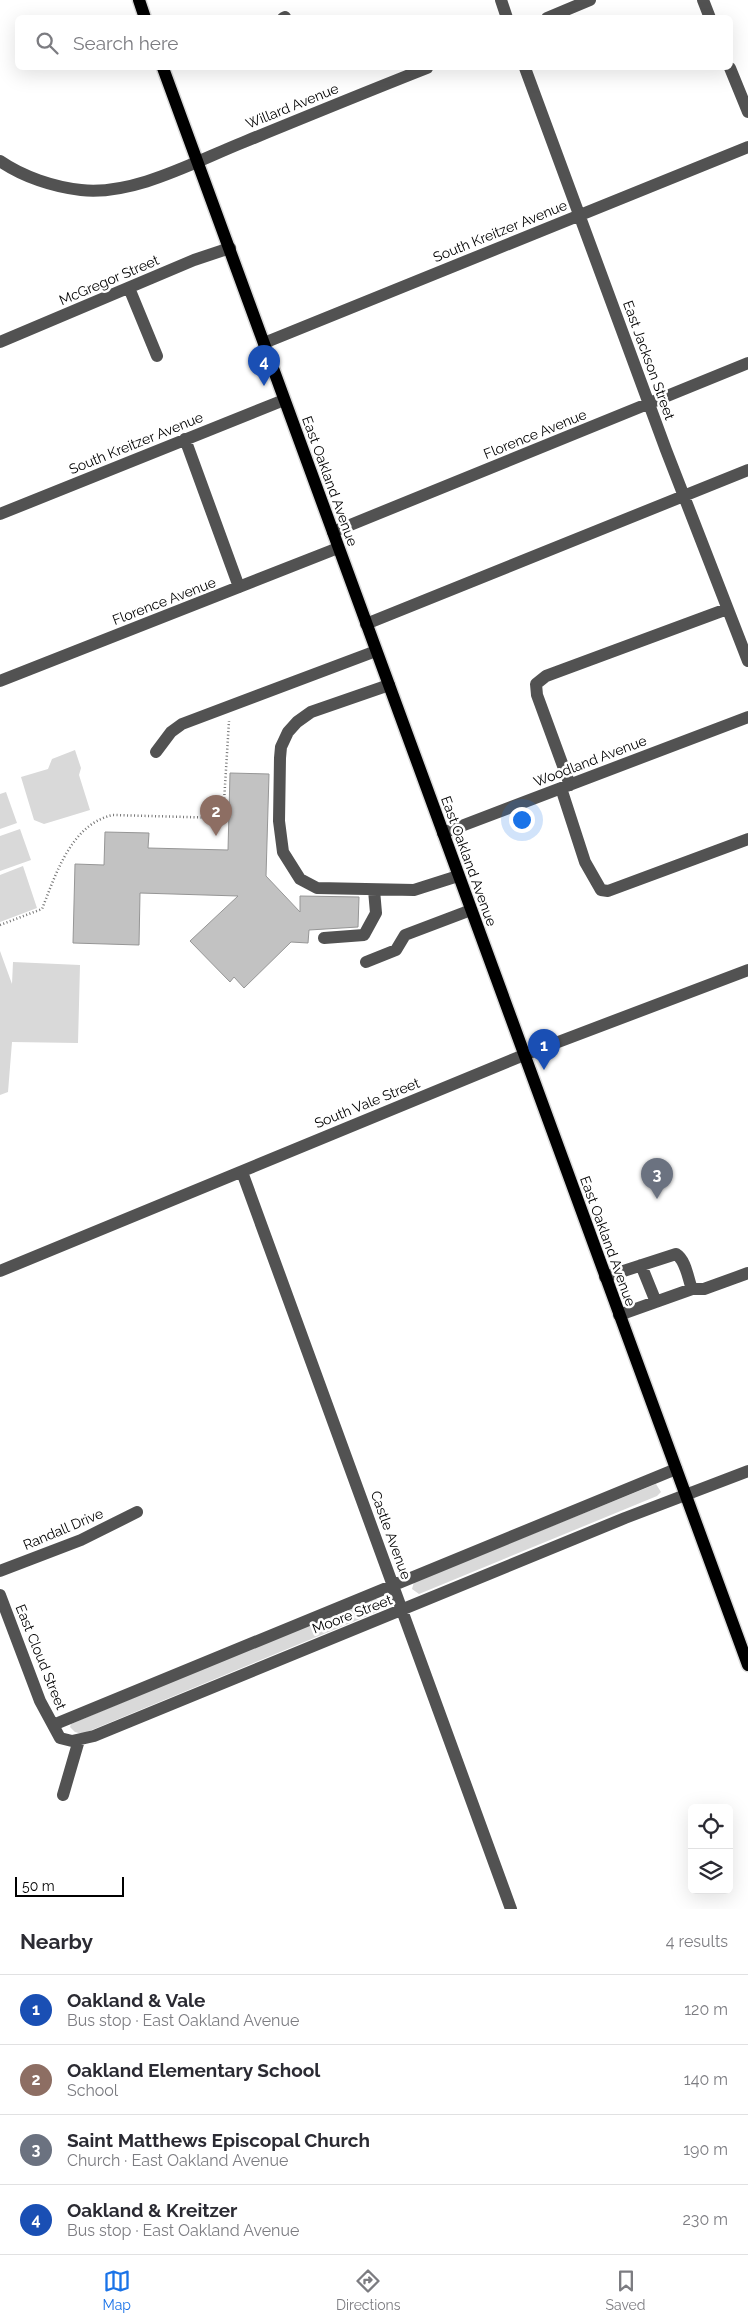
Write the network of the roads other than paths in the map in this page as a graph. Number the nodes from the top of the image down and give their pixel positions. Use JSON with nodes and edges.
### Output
{"nodes":[{"id":1,"x":139,"y":0,"type":"edge"},
{"id":2,"x":501,"y":0,"type":"edge"},
{"id":3,"x":590,"y":0,"type":"edge"},
{"id":4,"x":703,"y":0,"type":"edge"},
{"id":5,"x":144,"y":15,"type":"edge"},
{"id":6,"x":506,"y":15,"type":"edge"},
{"id":7,"x":554,"y":15,"type":"edge"},
{"id":8,"x":709,"y":15,"type":"edge"},
{"id":9,"x":165,"y":70,"type":"edge"},
{"id":10,"x":422,"y":70,"type":"edge"},
{"id":11,"x":526,"y":70,"type":"edge"},
{"id":12,"x":731,"y":70,"type":"edge"},
{"id":13,"x":748,"y":112,"type":"edge"},
{"id":14,"x":748,"y":147,"type":"edge"},
{"id":15,"x":0,"y":161,"type":"edge"},
{"id":16,"x":197,"y":161,"type":"junction"},
{"id":17,"x":579,"y":215,"type":"junction"},
{"id":18,"x":230,"y":248,"type":"junction"},
{"id":19,"x":130,"y":288,"type":"junction"},
{"id":20,"x":0,"y":342,"type":"edge"},
{"id":21,"x":264,"y":343,"type":"junction"},
{"id":22,"x":157,"y":356,"type":"dead end"},
{"id":23,"x":748,"y":363,"type":"edge"},
{"id":24,"x":284,"y":400,"type":"junction"},
{"id":25,"x":648,"y":402,"type":"junction"},
{"id":26,"x":185,"y":439,"type":"junction"},
{"id":27,"x":748,"y":470,"type":"edge"},
{"id":28,"x":683,"y":496,"type":"junction"},
{"id":29,"x":0,"y":514,"type":"edge"},
{"id":30,"x":333,"y":532,"type":"junction"},
{"id":31,"x":338,"y":548,"type":"junction"},
{"id":32,"x":239,"y":587,"type":"junction"},
{"id":33,"x":727,"y":609,"type":"junction"},
{"id":34,"x":366,"y":624,"type":"junction"},
{"id":35,"x":376,"y":651,"type":"junction"},
{"id":36,"x":748,"y":660,"type":"edge"},
{"id":37,"x":0,"y":681,"type":"edge"},
{"id":38,"x":389,"y":685,"type":"junction"},
{"id":39,"x":748,"y":717,"type":"edge"},
{"id":40,"x":156,"y":752,"type":"dead end"},
{"id":41,"x":565,"y":786,"type":"junction"},
{"id":42,"x":442,"y":833,"type":"junction"},
{"id":43,"x":748,"y":839,"type":"edge"},
{"id":44,"x":458,"y":876,"type":"junction"},
{"id":45,"x":374,"y":890,"type":"junction"},
{"id":46,"x":471,"y":910,"type":"junction"},
{"id":47,"x":324,"y":938,"type":"dead end"},
{"id":48,"x":366,"y":962,"type":"dead end"},
{"id":49,"x":748,"y":970,"type":"edge"},
{"id":50,"x":524,"y":1055,"type":"junction"},
{"id":51,"x":242,"y":1172,"type":"junction"},
{"id":52,"x":641,"y":1265,"type":"junction"},
{"id":53,"x":0,"y":1271,"type":"edge"},
{"id":54,"x":748,"y":1273,"type":"edge"},
{"id":55,"x":605,"y":1278,"type":"junction"},
{"id":56,"x":692,"y":1289,"type":"junction"},
{"id":57,"x":656,"y":1302,"type":"junction"},
{"id":58,"x":619,"y":1315,"type":"junction"},
{"id":59,"x":676,"y":1469,"type":"junction"},
{"id":60,"x":748,"y":1471,"type":"edge"},
{"id":61,"x":685,"y":1494,"type":"junction"},
{"id":62,"x":137,"y":1512,"type":"dead end"},
{"id":63,"x":0,"y":1570,"type":"edge"},
{"id":64,"x":393,"y":1583,"type":"junction"},
{"id":65,"x":0,"y":1595,"type":"edge"},
{"id":66,"x":403,"y":1611,"type":"junction"},
{"id":67,"x":748,"y":1665,"type":"edge"},
{"id":68,"x":53,"y":1725,"type":"junction"},
{"id":69,"x":79,"y":1740,"type":"junction"},
{"id":70,"x":64,"y":1795,"type":"dead end"},
{"id":71,"x":511,"y":1909,"type":"edge"}],
"edges":[{"from":1,"to":5,"type":"main road"},
{"from":2,"to":6,"type":"street"},
{"from":3,"to":7,"type":"street"},
{"from":4,"to":8,"type":"street"},
{"from":9,"to":16,"type":"main road","name":"East Oakland Avenue"},
{"from":10,"to":16,"type":"street","name":"Willard Avenue"},
{"from":11,"to":17,"type":"street","name":"East Jackson Street"},
{"from":12,"to":13,"type":"street"},
{"from":14,"to":17,"type":"street","name":"South Kreitzer Avenue"},
{"from":15,"to":16,"type":"street","name":"Willard Avenue"},
{"from":16,"to":18,"type":"main road","name":"East Oakland Avenue"},
{"from":17,"to":21,"type":"street","name":"South Kreitzer Avenue"},
{"from":17,"to":25,"type":"street","name":"East Jackson Street"},
{"from":18,"to":19,"type":"street","name":"McGregor Street"},
{"from":18,"to":21,"type":"main road","name":"East Oakland Avenue"},
{"from":19,"to":20,"type":"street","name":"McGregor Street"},
{"from":19,"to":22,"type":"street"},
{"from":21,"to":24,"type":"main road","name":"East Oakland Avenue"},
{"from":23,"to":25,"type":"street","name":"Florence Avenue"},
{"from":24,"to":26,"type":"street","name":"South Kreitzer Avenue"},
{"from":24,"to":30,"type":"main road","name":"East Oakland Avenue"},
{"from":25,"to":28,"type":"street","name":"East Jackson Street"},
{"from":25,"to":30,"type":"street","name":"Florence Avenue"},
{"from":26,"to":29,"type":"street","name":"South Kreitzer Avenue"},
{"from":26,"to":32,"type":"street"},
{"from":27,"to":28,"type":"street"},
{"from":28,"to":33,"type":"street","name":"East Jackson Street"},
{"from":28,"to":34,"type":"street"},
{"from":30,"to":31,"type":"main road","name":"East Oakland Avenue"},
{"from":31,"to":32,"type":"street","name":"Florence Avenue"},
{"from":31,"to":34,"type":"main road","name":"East Oakland Avenue"},
{"from":32,"to":37,"type":"street","name":"Florence Avenue"},
{"from":33,"to":36,"type":"street","name":"East Jackson Street"},
{"from":33,"to":41,"type":"street"},
{"from":34,"to":35,"type":"main road","name":"East Oakland Avenue"},
{"from":35,"to":38,"type":"main road","name":"East Oakland Avenue"},
{"from":35,"to":40,"type":"street"},
{"from":38,"to":42,"type":"main road","name":"East Oakland Avenue"},
{"from":38,"to":45,"type":"street"},
{"from":39,"to":41,"type":"street","name":"Woodland Avenue"},
{"from":41,"to":42,"type":"street","name":"Woodland Avenue"},
{"from":41,"to":43,"type":"street"},
{"from":42,"to":44,"type":"main road","name":"East Oakland Avenue"},
{"from":44,"to":45,"type":"street"},
{"from":44,"to":46,"type":"main road","name":"East Oakland Avenue"},
{"from":45,"to":47,"type":"street"},
{"from":46,"to":48,"type":"street"},
{"from":46,"to":50,"type":"main road","name":"East Oakland Avenue"},
{"from":49,"to":50,"type":"street","name":"South Vale Street"},
{"from":50,"to":51,"type":"street","name":"South Vale Street"},
{"from":50,"to":55,"type":"main road","name":"East Oakland Avenue"},
{"from":51,"to":53,"type":"street","name":"South Vale Street"},
{"from":51,"to":64,"type":"street","name":"Castle Avenue"},
{"from":52,"to":55,"type":"street"},
{"from":52,"to":56,"type":"street"},
{"from":52,"to":57,"type":"street"},
{"from":54,"to":56,"type":"street"},
{"from":55,"to":58,"type":"main road","name":"East Oakland Avenue"},
{"from":56,"to":57,"type":"street"},
{"from":57,"to":58,"type":"street"},
{"from":58,"to":59,"type":"main road","name":"East Oakland Avenue"},
{"from":59,"to":61,"type":"main road","name":"East Oakland Avenue"},
{"from":59,"to":64,"type":"street","name":"Moore Street"},
{"from":60,"to":61,"type":"street","name":"Moore Street"},
{"from":61,"to":66,"type":"street","name":"Moore Street"},
{"from":61,"to":67,"type":"main road","name":"East Oakland Avenue"},
{"from":62,"to":63,"type":"street","name":"Randall Drive"},
{"from":64,"to":66,"type":"street","name":"Castle Avenue"},
{"from":64,"to":68,"type":"street","name":"Moore Street"},
{"from":65,"to":68,"type":"street","name":"East Cloud Street"},
{"from":66,"to":69,"type":"street","name":"Moore Street"},
{"from":66,"to":71,"type":"street","name":"Castle Avenue"},
{"from":68,"to":69,"type":"street","name":"East Cloud Street"},
{"from":69,"to":70,"type":"street"}]}
